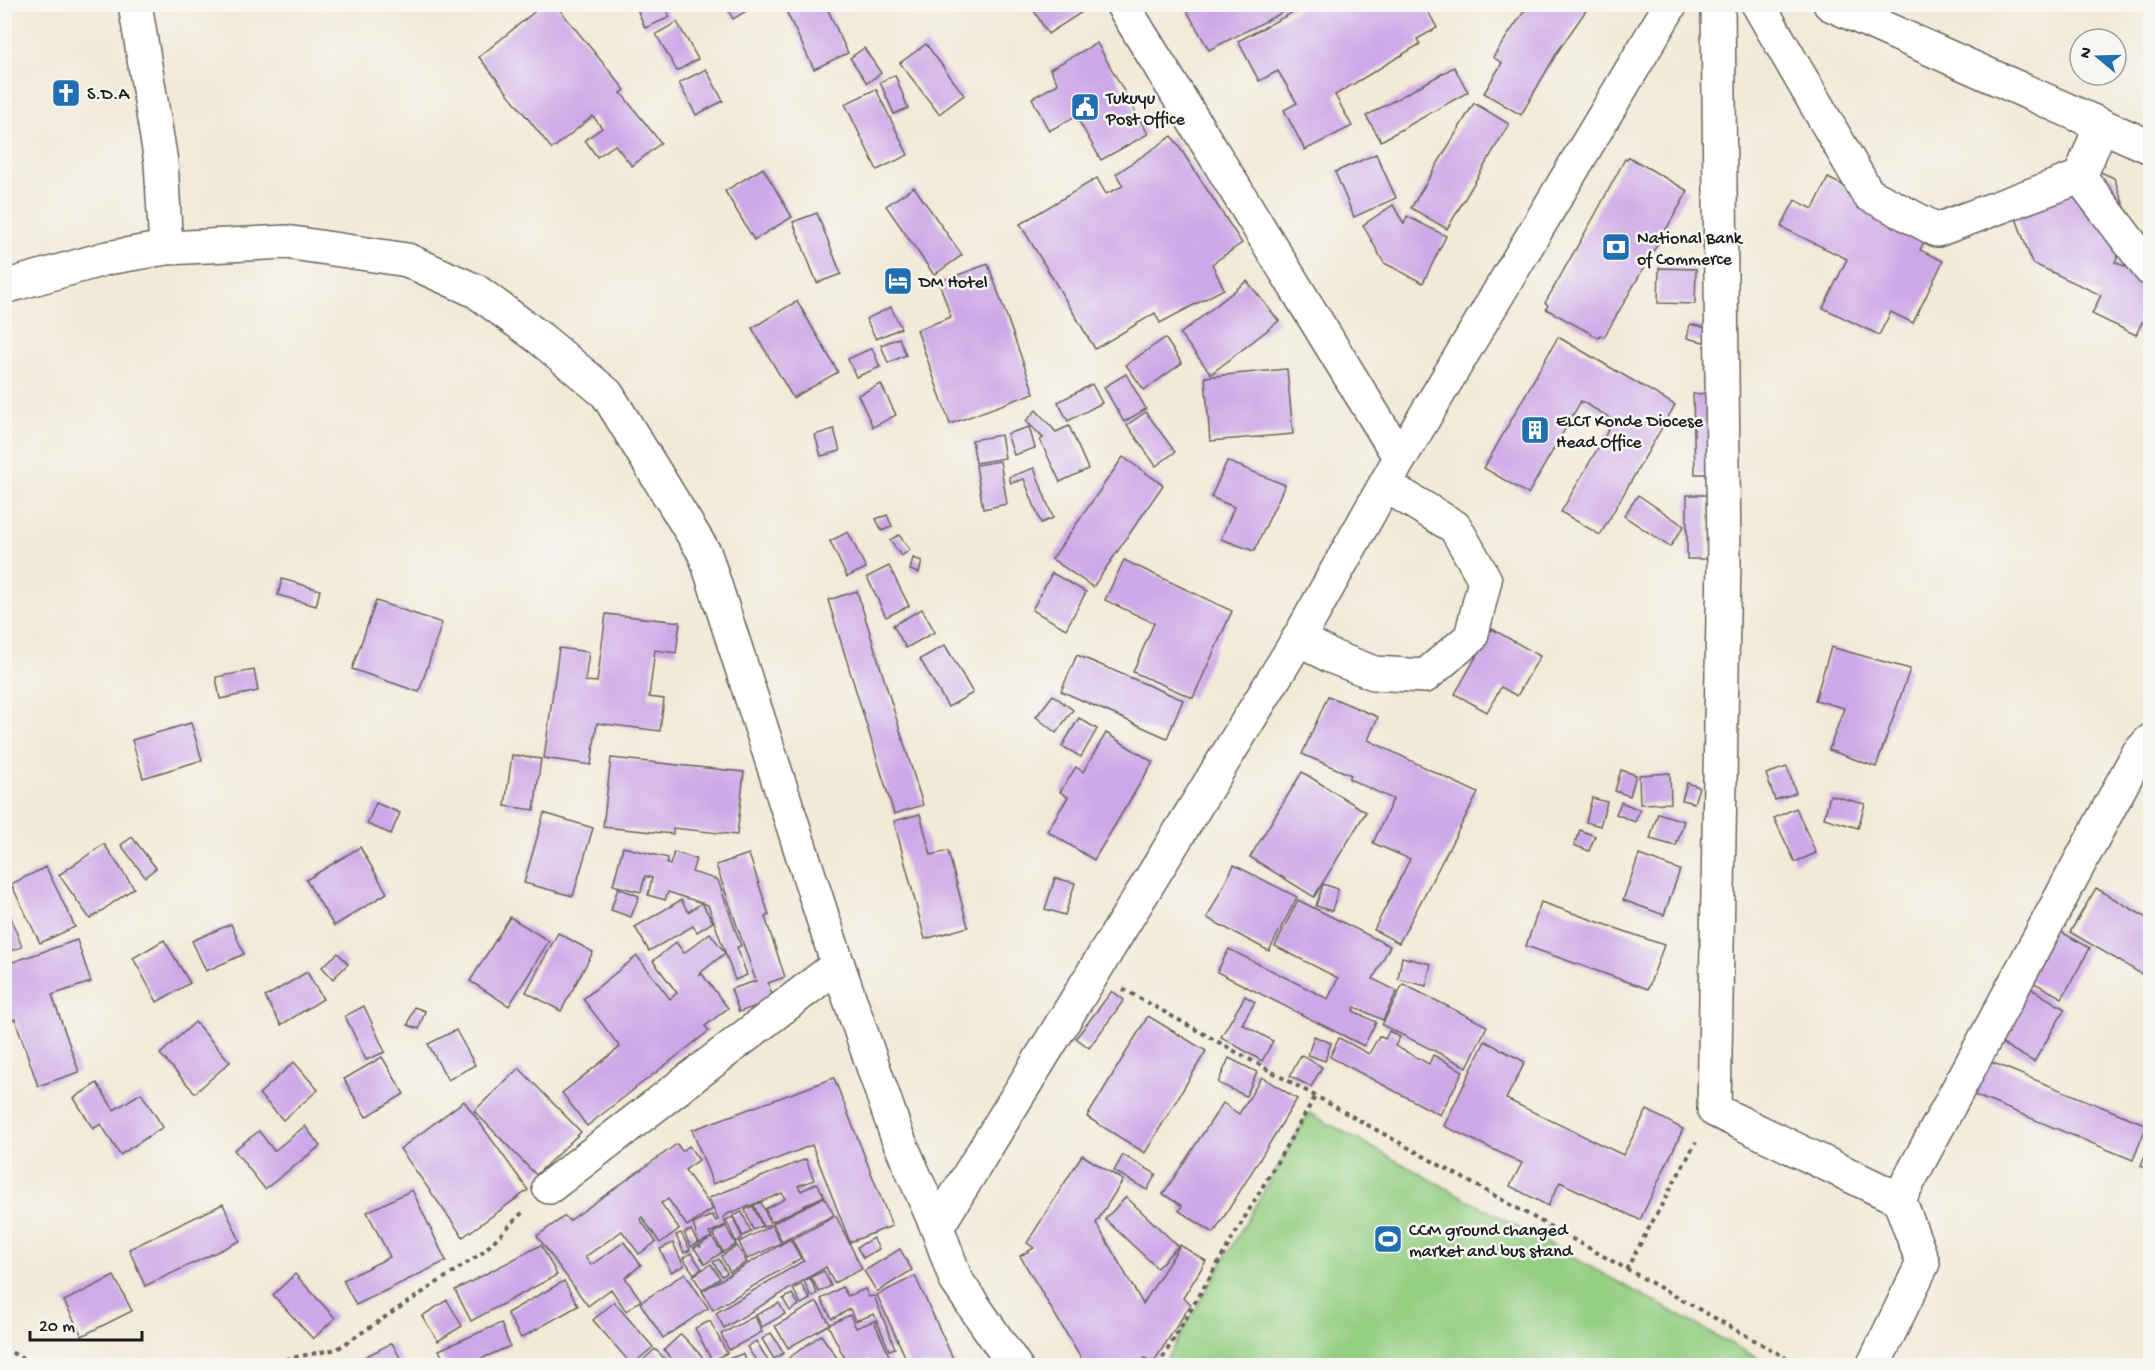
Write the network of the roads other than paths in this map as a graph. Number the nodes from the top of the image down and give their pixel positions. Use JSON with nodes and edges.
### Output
{"nodes":[{"id":1,"x":135,"y":4,"type":"edge"},
{"id":2,"x":1122,"y":4,"type":"edge"},
{"id":3,"x":1671,"y":4,"type":"edge"},
{"id":4,"x":1718,"y":4,"type":"edge"},
{"id":5,"x":1758,"y":4,"type":"edge"},
{"id":6,"x":1830,"y":4,"type":"edge"},
{"id":7,"x":2101,"y":126,"type":"junction"},
{"id":8,"x":2151,"y":147,"type":"edge"},
{"id":9,"x":2080,"y":177,"type":"junction"},
{"id":10,"x":166,"y":248,"type":"junction"},
{"id":11,"x":2151,"y":268,"type":"edge"},
{"id":12,"x":4,"y":287,"type":"edge"},
{"id":13,"x":1392,"y":471,"type":"junction"},
{"id":14,"x":1299,"y":638,"type":"junction"},
{"id":15,"x":2151,"y":741,"type":"edge"},
{"id":16,"x":838,"y":965,"type":"junction"},
{"id":17,"x":549,"y":1187,"type":"road end"},
{"id":18,"x":1899,"y":1199,"type":"junction"},
{"id":19,"x":937,"y":1227,"type":"junction"},
{"id":20,"x":1015,"y":1365,"type":"edge"},
{"id":21,"x":1873,"y":1365,"type":"edge"}],
"edges":[{"from":1,"to":10,"type":"main road"},
{"from":2,"to":13,"type":"main road"},
{"from":3,"to":13,"type":"main road"},
{"from":4,"to":18,"type":"main road"},
{"from":5,"to":9,"type":"main road"},
{"from":6,"to":7,"type":"main road"},
{"from":7,"to":8,"type":"main road"},
{"from":7,"to":9,"type":"main road"},
{"from":9,"to":11,"type":"main road"},
{"from":10,"to":12,"type":"main road"},
{"from":10,"to":16,"type":"main road"},
{"from":13,"to":14,"type":"main road"},
{"from":13,"to":14,"type":"main road"},
{"from":14,"to":19,"type":"main road"},
{"from":15,"to":18,"type":"main road"},
{"from":16,"to":17,"type":"main road"},
{"from":16,"to":19,"type":"main road"},
{"from":18,"to":21,"type":"main road"},
{"from":19,"to":20,"type":"main road"}]}
